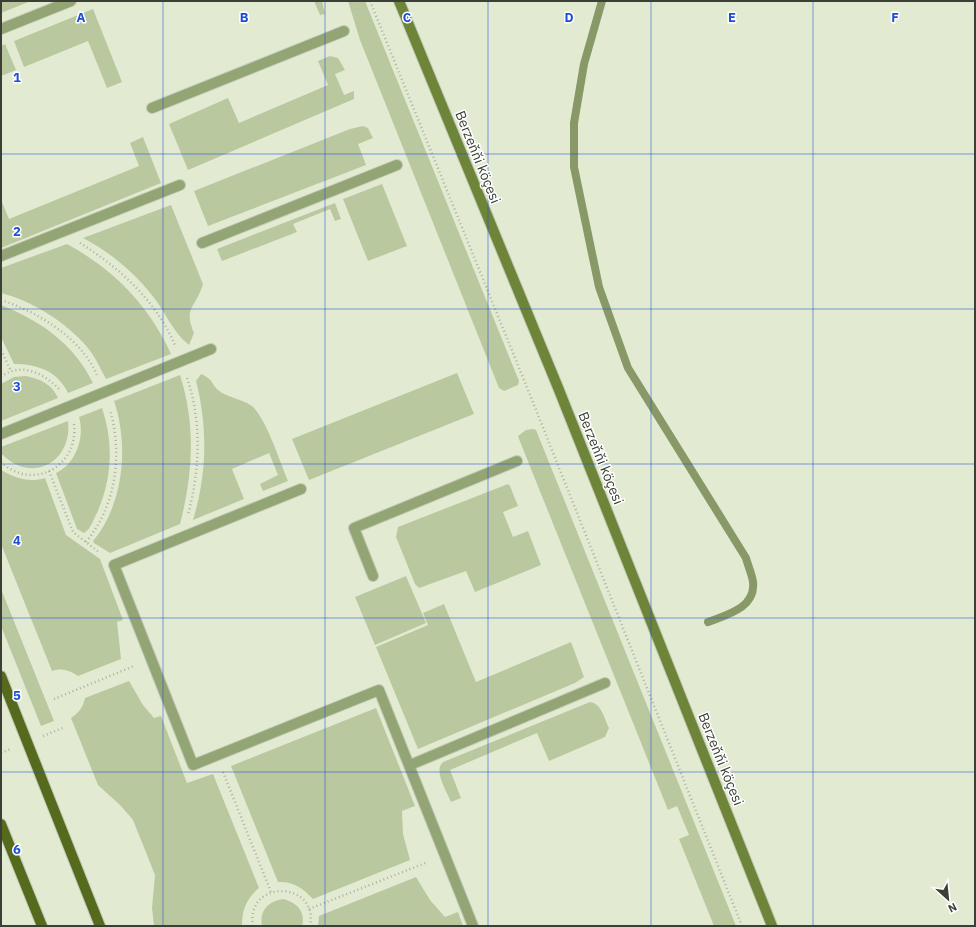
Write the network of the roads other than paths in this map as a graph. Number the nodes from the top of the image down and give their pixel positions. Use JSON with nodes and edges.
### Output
{"nodes":[{"id":1,"x":72,"y":1,"type":"edge"},
{"id":2,"x":399,"y":1,"type":"edge"},
{"id":3,"x":1,"y":29,"type":"edge"},
{"id":4,"x":344,"y":31,"type":"dead end"},
{"id":5,"x":152,"y":108,"type":"dead end"},
{"id":6,"x":397,"y":165,"type":"dead end"},
{"id":7,"x":180,"y":186,"type":"dead end"},
{"id":8,"x":202,"y":243,"type":"dead end"},
{"id":9,"x":1,"y":256,"type":"edge"},
{"id":10,"x":212,"y":349,"type":"dead end"},
{"id":11,"x":1,"y":434,"type":"edge"},
{"id":12,"x":517,"y":461,"type":"dead end"},
{"id":13,"x":301,"y":488,"type":"dead end"},
{"id":14,"x":373,"y":576,"type":"dead end"},
{"id":15,"x":1,"y":676,"type":"edge"},
{"id":16,"x":605,"y":683,"type":"dead end"},
{"id":17,"x":410,"y":765,"type":"junction"},
{"id":18,"x":1,"y":824,"type":"edge"},
{"id":19,"x":42,"y":926,"type":"edge"},
{"id":20,"x":100,"y":926,"type":"edge"},
{"id":21,"x":473,"y":926,"type":"edge"},
{"id":22,"x":772,"y":926,"type":"edge"}],
"edges":[{"from":1,"to":3,"type":"lane"},
{"from":2,"to":22,"type":"street","name":"Berzeňňi köçesi"},
{"from":4,"to":5,"type":"lane"},
{"from":6,"to":8,"type":"lane"},
{"from":7,"to":9,"type":"lane"},
{"from":10,"to":11,"type":"lane"},
{"from":12,"to":14,"type":"lane"},
{"from":13,"to":17,"type":"lane"},
{"from":15,"to":20,"type":"main road"},
{"from":16,"to":17,"type":"lane"},
{"from":17,"to":21,"type":"lane"},
{"from":18,"to":19,"type":"main road"}]}
